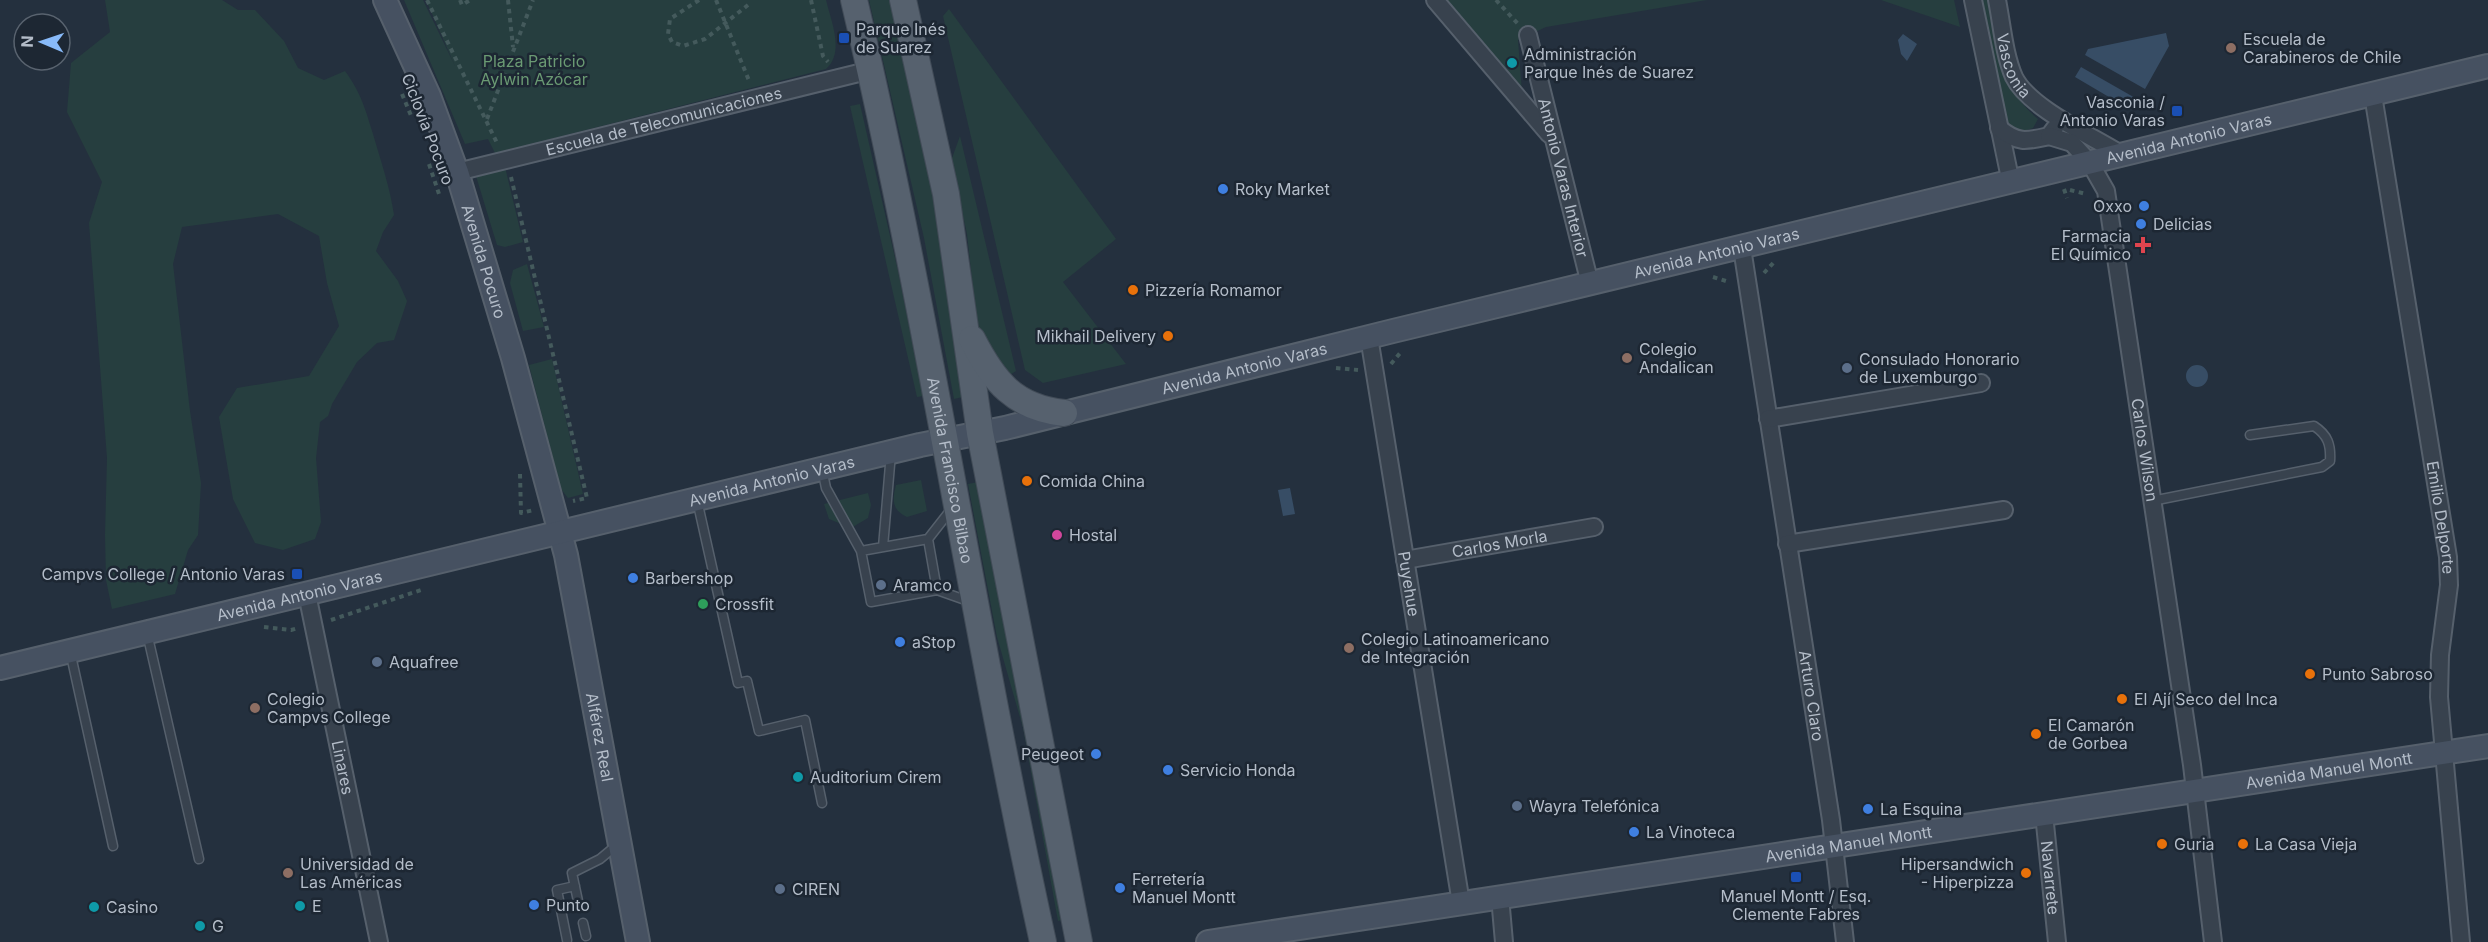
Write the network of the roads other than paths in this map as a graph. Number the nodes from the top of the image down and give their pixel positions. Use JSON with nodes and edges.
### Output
{"nodes":[{"id":1,"x":385,"y":0,"type":"edge"},
{"id":2,"x":854,"y":0,"type":"edge"},
{"id":3,"x":903,"y":0,"type":"edge"},
{"id":4,"x":1435,"y":0,"type":"edge"},
{"id":5,"x":1973,"y":0,"type":"edge"},
{"id":6,"x":1997,"y":0,"type":"edge"},
{"id":7,"x":1528,"y":35,"type":"road end"},
{"id":8,"x":2488,"y":66,"type":"edge"},
{"id":9,"x":871,"y":70,"type":"junction"},
{"id":10,"x":2373,"y":95,"type":"junction"},
{"id":11,"x":2056,"y":115,"type":"junction"},
{"id":12,"x":1999,"y":128,"type":"junction"},
{"id":13,"x":2049,"y":136,"type":"junction"},
{"id":14,"x":1552,"y":137,"type":"junction"},
{"id":15,"x":2122,"y":154,"type":"junction"},
{"id":16,"x":2090,"y":163,"type":"junction"},
{"id":17,"x":457,"y":172,"type":"junction"},
{"id":18,"x":2011,"y":183,"type":"junction"},
{"id":19,"x":1742,"y":248,"type":"junction"},
{"id":20,"x":1590,"y":284,"type":"junction"},
{"id":21,"x":966,"y":325,"type":"junction"},
{"id":22,"x":1369,"y":337,"type":"junction"},
{"id":23,"x":1981,"y":383,"type":"dead end"},
{"id":24,"x":1064,"y":414,"type":"junction"},
{"id":25,"x":1768,"y":419,"type":"junction"},
{"id":26,"x":980,"y":433,"type":"junction"},
{"id":27,"x":2250,"y":435,"type":"dead end"},
{"id":28,"x":946,"y":439,"type":"junction"},
{"id":29,"x":891,"y":453,"type":"junction"},
{"id":30,"x":822,"y":469,"type":"junction"},
{"id":31,"x":697,"y":499,"type":"junction"},
{"id":32,"x":2152,"y":501,"type":"junction"},
{"id":33,"x":957,"y":502,"type":"junction"},
{"id":34,"x":2004,"y":510,"type":"dead end"},
{"id":35,"x":1594,"y":527,"type":"dead end"},
{"id":36,"x":560,"y":532,"type":"junction"},
{"id":37,"x":928,"y":539,"type":"junction"},
{"id":38,"x":1787,"y":544,"type":"junction"},
{"id":39,"x":883,"y":547,"type":"junction"},
{"id":40,"x":861,"y":551,"type":"junction"},
{"id":41,"x":1405,"y":560,"type":"junction"},
{"id":42,"x":937,"y":590,"type":"junction"},
{"id":43,"x":308,"y":594,"type":"junction"},
{"id":44,"x":975,"y":604,"type":"junction"},
{"id":45,"x":147,"y":632,"type":"junction"},
{"id":46,"x":70,"y":651,"type":"junction"},
{"id":47,"x":0,"y":668,"type":"edge"},
{"id":48,"x":2488,"y":746,"type":"edge"},
{"id":49,"x":2443,"y":753,"type":"junction"},
{"id":50,"x":2196,"y":791,"type":"junction"},
{"id":51,"x":822,"y":803,"type":"dead end"},
{"id":52,"x":2044,"y":814,"type":"junction"},
{"id":53,"x":618,"y":843,"type":"junction"},
{"id":54,"x":113,"y":846,"type":"dead end"},
{"id":55,"x":1834,"y":846,"type":"junction"},
{"id":56,"x":198,"y":859,"type":"dead end"},
{"id":57,"x":575,"y":886,"type":"junction"},
{"id":58,"x":1500,"y":897,"type":"junction"},
{"id":59,"x":578,"y":901,"type":"dead end"},
{"id":60,"x":1461,"y":903,"type":"junction"},
{"id":61,"x":583,"y":923,"type":"dead end"},
{"id":62,"x":586,"y":936,"type":"dead end"},
{"id":63,"x":567,"y":940,"type":"dead end"},
{"id":64,"x":379,"y":942,"type":"edge"},
{"id":65,"x":638,"y":942,"type":"edge"},
{"id":66,"x":1043,"y":942,"type":"edge"},
{"id":67,"x":1079,"y":942,"type":"edge"},
{"id":68,"x":1208,"y":942,"type":"edge"},
{"id":69,"x":1504,"y":942,"type":"edge"},
{"id":70,"x":1845,"y":942,"type":"edge"},
{"id":71,"x":2057,"y":942,"type":"edge"},
{"id":72,"x":2213,"y":942,"type":"edge"},
{"id":73,"x":2461,"y":942,"type":"edge"}],
"edges":[{"from":1,"to":17,"type":"main road","name":"Avenida Pocuro"},
{"from":2,"to":9,"type":"main road","name":"Avenida Francisco Bilbao"},
{"from":3,"to":21,"type":"main road"},
{"from":4,"to":14,"type":"street"},
{"from":5,"to":12,"type":"street","name":"Vasconia"},
{"from":6,"to":11,"type":"street","name":"Vasconia"},
{"from":7,"to":14,"type":"street","name":"Antonio Varas Interior"},
{"from":8,"to":10,"type":"main road","name":"Avenida Antonio Varas"},
{"from":9,"to":17,"type":"street","name":"Escuela de Telecomunicaciones"},
{"from":9,"to":28,"type":"main road","name":"Avenida Francisco Bilbao"},
{"from":10,"to":15,"type":"main road","name":"Avenida Antonio Varas"},
{"from":10,"to":49,"type":"street","name":"Emilio Delporte"},
{"from":11,"to":13,"type":"street"},
{"from":11,"to":15,"type":"street","name":"Vasconia"},
{"from":12,"to":13,"type":"street"},
{"from":12,"to":18,"type":"street","name":"Vasconia"},
{"from":13,"to":16,"type":"street","name":"Carlos Wilson"},
{"from":14,"to":20,"type":"street","name":"Antonio Varas Interior"},
{"from":15,"to":16,"type":"main road","name":"Avenida Antonio Varas"},
{"from":16,"to":18,"type":"main road","name":"Avenida Antonio Varas"},
{"from":16,"to":32,"type":"street","name":"Carlos Wilson"},
{"from":17,"to":36,"type":"main road","name":"Avenida Pocuro"},
{"from":18,"to":19,"type":"main road","name":"Avenida Antonio Varas"},
{"from":19,"to":20,"type":"main road","name":"Avenida Antonio Varas"},
{"from":19,"to":25,"type":"street","name":"Arturo Claro"},
{"from":20,"to":22,"type":"main road","name":"Avenida Antonio Varas"},
{"from":21,"to":24,"type":"main road"},
{"from":21,"to":26,"type":"main road"},
{"from":22,"to":24,"type":"main road","name":"Avenida Antonio Varas"},
{"from":22,"to":41,"type":"street","name":"Puyehue"},
{"from":23,"to":25,"type":"street"},
{"from":24,"to":26,"type":"main road","name":"Avenida Antonio Varas"},
{"from":25,"to":38,"type":"street","name":"Arturo Claro"},
{"from":26,"to":28,"type":"main road","name":"Avenida Antonio Varas"},
{"from":26,"to":67,"type":"main road"},
{"from":27,"to":32,"type":"lane"},
{"from":28,"to":29,"type":"main road","name":"Avenida Antonio Varas"},
{"from":28,"to":33,"type":"main road","name":"Avenida Francisco Bilbao"},
{"from":29,"to":30,"type":"main road","name":"Avenida Antonio Varas"},
{"from":29,"to":39,"type":"lane"},
{"from":30,"to":31,"type":"main road","name":"Avenida Antonio Varas"},
{"from":30,"to":40,"type":"lane"},
{"from":31,"to":36,"type":"main road","name":"Avenida Antonio Varas"},
{"from":31,"to":51,"type":"lane"},
{"from":32,"to":50,"type":"street","name":"Carlos Wilson"},
{"from":33,"to":37,"type":"lane"},
{"from":33,"to":44,"type":"main road","name":"Avenida Francisco Bilbao"},
{"from":34,"to":38,"type":"street"},
{"from":35,"to":41,"type":"street","name":"Carlos Morla"},
{"from":36,"to":43,"type":"main road","name":"Avenida Antonio Varas"},
{"from":36,"to":53,"type":"main road","name":"Alférez Real"},
{"from":37,"to":39,"type":"lane"},
{"from":37,"to":42,"type":"lane"},
{"from":38,"to":55,"type":"street","name":"Arturo Claro"},
{"from":39,"to":40,"type":"lane"},
{"from":40,"to":42,"type":"lane"},
{"from":41,"to":60,"type":"street","name":"Puyehue"},
{"from":42,"to":44,"type":"lane"},
{"from":43,"to":45,"type":"main road","name":"Avenida Antonio Varas"},
{"from":43,"to":64,"type":"street","name":"Linares"},
{"from":44,"to":66,"type":"main road","name":"Avenida Francisco Bilbao"},
{"from":45,"to":46,"type":"main road","name":"Avenida Antonio Varas"},
{"from":45,"to":56,"type":"lane"},
{"from":46,"to":47,"type":"main road","name":"Avenida Antonio Varas"},
{"from":46,"to":54,"type":"lane"},
{"from":48,"to":49,"type":"main road","name":"Avenida Manuel Montt"},
{"from":49,"to":50,"type":"main road","name":"Avenida Manuel Montt"},
{"from":49,"to":73,"type":"street","name":"Emilio Delporte"},
{"from":50,"to":52,"type":"main road","name":"Avenida Manuel Montt"},
{"from":50,"to":72,"type":"street","name":"Carlos Wilson"},
{"from":52,"to":55,"type":"main road","name":"Avenida Manuel Montt"},
{"from":52,"to":71,"type":"street","name":"Navarrete"},
{"from":53,"to":57,"type":"lane"},
{"from":53,"to":65,"type":"main road","name":"Alférez Real"},
{"from":55,"to":58,"type":"main road","name":"Avenida Manuel Montt"},
{"from":55,"to":70,"type":"street","name":"Arturo Claro"},
{"from":57,"to":59,"type":"lane"},
{"from":57,"to":63,"type":"lane"},
{"from":58,"to":60,"type":"main road","name":"Avenida Manuel Montt"},
{"from":58,"to":69,"type":"street"},
{"from":60,"to":68,"type":"main road","name":"Avenida Manuel Montt"},
{"from":61,"to":62,"type":"lane"}]}
